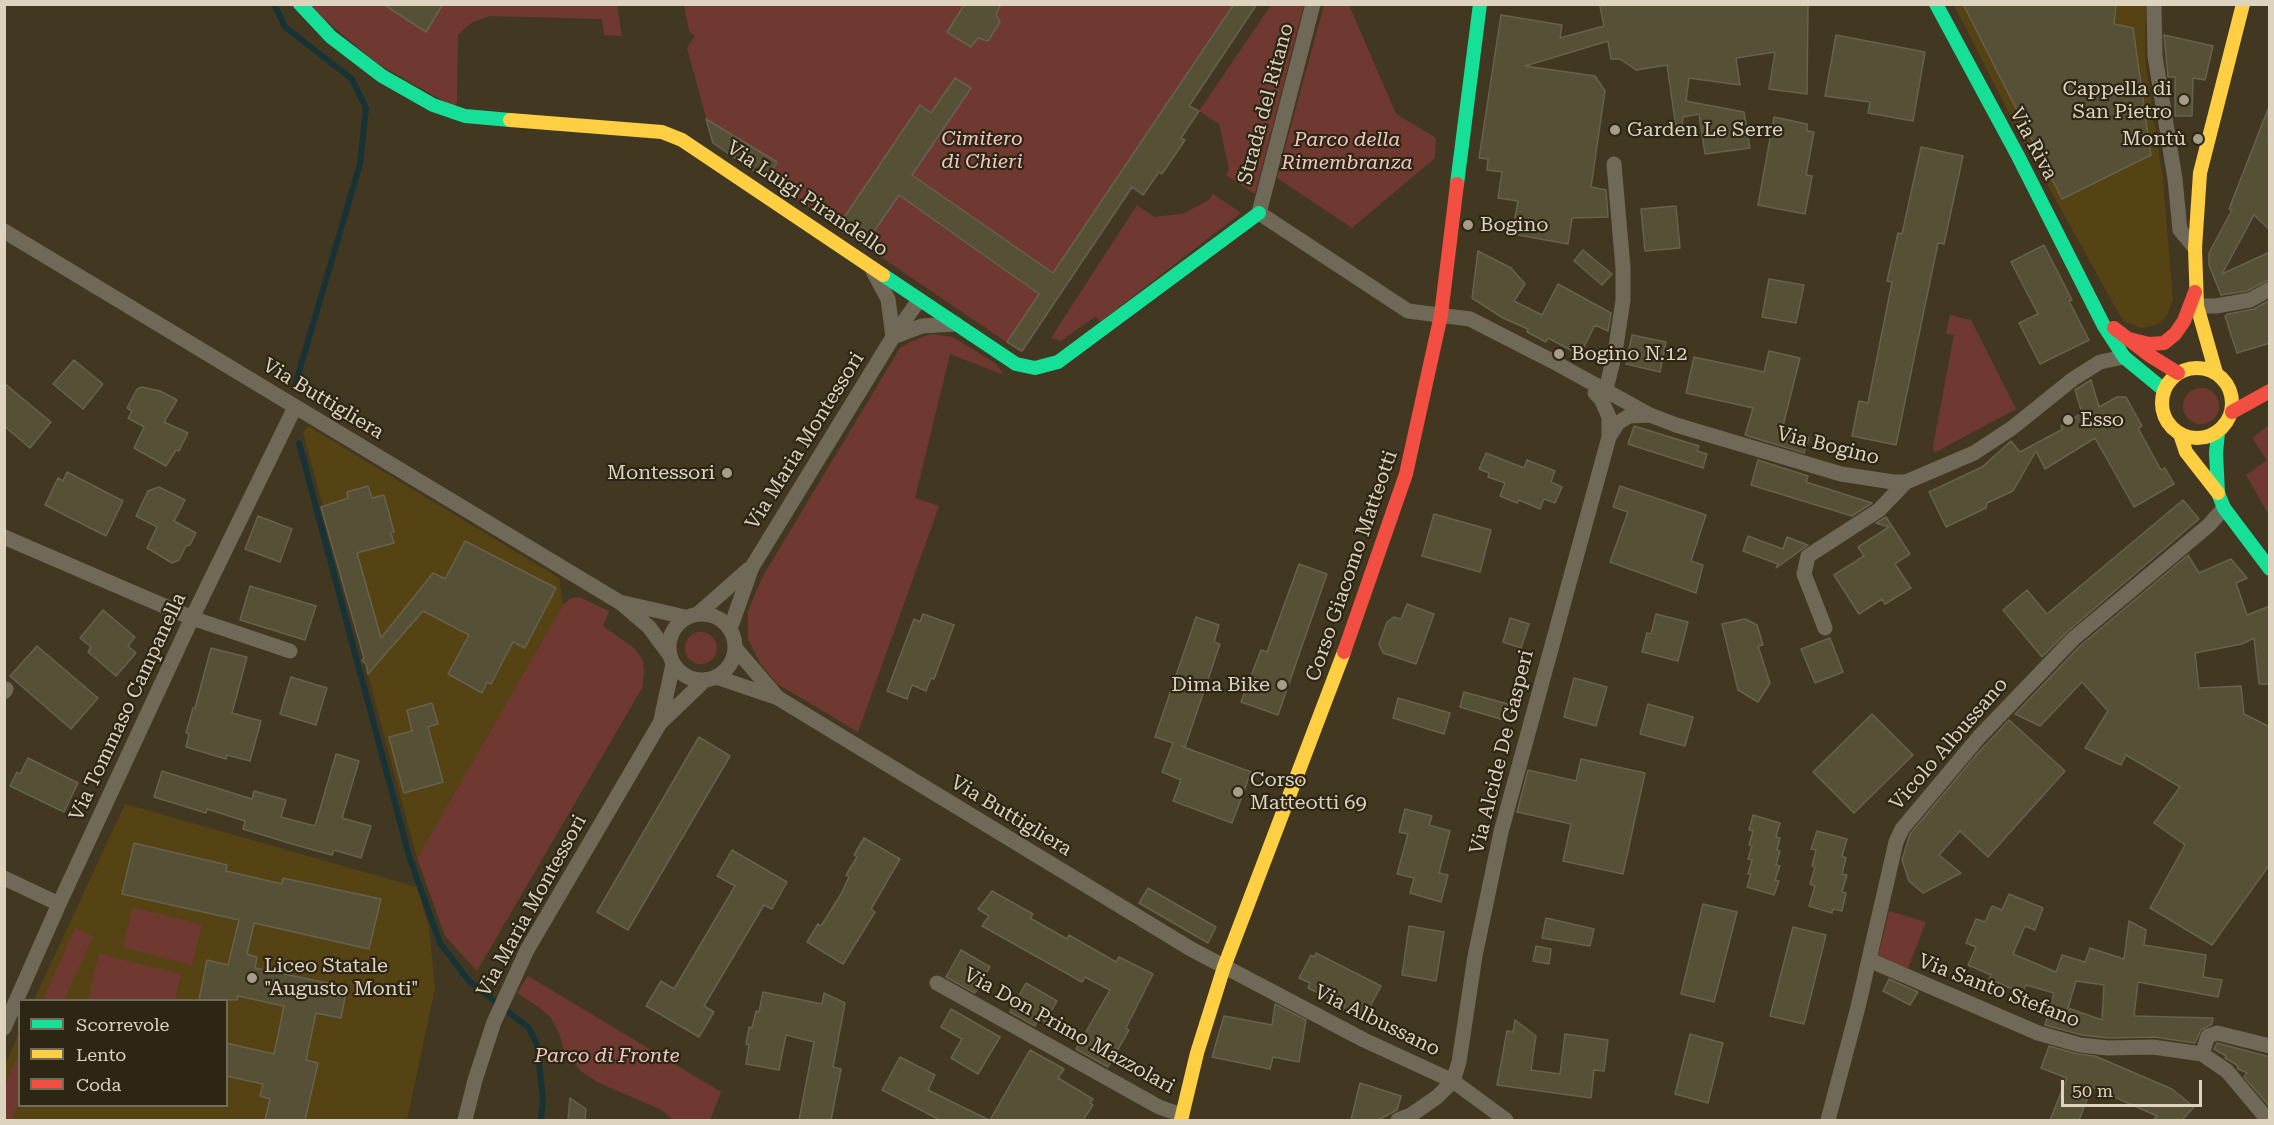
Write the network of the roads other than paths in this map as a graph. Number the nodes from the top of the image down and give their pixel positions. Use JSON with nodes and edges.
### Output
{"nodes":[{"id":1,"x":300,"y":4,"type":"edge"},
{"id":2,"x":1313,"y":4,"type":"edge"},
{"id":3,"x":1480,"y":4,"type":"edge"},
{"id":4,"x":1936,"y":4,"type":"edge"},
{"id":5,"x":2154,"y":4,"type":"edge"},
{"id":6,"x":2243,"y":4,"type":"edge"},
{"id":7,"x":1614,"y":164,"type":"dead end"},
{"id":8,"x":1259,"y":213,"type":"junction"},
{"id":9,"x":4,"y":231,"type":"edge"},
{"id":10,"x":2195,"y":248,"type":"junction"},
{"id":11,"x":870,"y":266,"type":"junction"},
{"id":12,"x":2270,"y":289,"type":"edge"},
{"id":13,"x":2196,"y":298,"type":"junction"},
{"id":14,"x":919,"y":300,"type":"junction"},
{"id":15,"x":2094,"y":304,"type":"junction"},
{"id":16,"x":1441,"y":315,"type":"junction"},
{"id":17,"x":957,"y":324,"type":"junction"},
{"id":18,"x":893,"y":337,"type":"junction"},
{"id":19,"x":2126,"y":338,"type":"junction"},
{"id":20,"x":2124,"y":357,"type":"junction"},
{"id":21,"x":2194,"y":368,"type":"junction"},
{"id":22,"x":2216,"y":373,"type":"junction"},
{"id":23,"x":2175,"y":375,"type":"junction"},
{"id":24,"x":2164,"y":390,"type":"junction"},
{"id":25,"x":2270,"y":391,"type":"edge"},
{"id":26,"x":1603,"y":394,"type":"junction"},
{"id":27,"x":295,"y":407,"type":"junction"},
{"id":28,"x":2232,"y":412,"type":"junction"},
{"id":29,"x":1650,"y":415,"type":"junction"},
{"id":30,"x":2218,"y":432,"type":"junction"},
{"id":31,"x":2180,"y":434,"type":"junction"},
{"id":32,"x":1609,"y":437,"type":"junction"},
{"id":33,"x":1906,"y":482,"type":"junction"},
{"id":34,"x":2218,"y":493,"type":"junction"},
{"id":35,"x":2224,"y":508,"type":"junction"},
{"id":36,"x":4,"y":537,"type":"edge"},
{"id":37,"x":752,"y":567,"type":"junction"},
{"id":38,"x":2270,"y":569,"type":"edge"},
{"id":39,"x":621,"y":603,"type":"junction"},
{"id":40,"x":692,"y":615,"type":"junction"},
{"id":41,"x":192,"y":618,"type":"junction"},
{"id":42,"x":1825,"y":628,"type":"dead end"},
{"id":43,"x":730,"y":629,"type":"junction"},
{"id":44,"x":735,"y":648,"type":"junction"},
{"id":45,"x":290,"y":651,"type":"dead end"},
{"id":46,"x":671,"y":659,"type":"junction"},
{"id":47,"x":710,"y":679,"type":"junction"},
{"id":48,"x":778,"y":698,"type":"junction"},
{"id":49,"x":660,"y":723,"type":"junction"},
{"id":50,"x":4,"y":878,"type":"edge"},
{"id":51,"x":59,"y":904,"type":"junction"},
{"id":52,"x":1869,"y":960,"type":"junction"},
{"id":53,"x":1224,"y":967,"type":"junction"},
{"id":54,"x":937,"y":983,"type":"dead end"},
{"id":55,"x":4,"y":1028,"type":"edge"},
{"id":56,"x":2270,"y":1046,"type":"edge"},
{"id":57,"x":2202,"y":1054,"type":"junction"},
{"id":58,"x":1453,"y":1081,"type":"junction"},
{"id":59,"x":1182,"y":1118,"type":"edge"},
{"id":60,"x":465,"y":1120,"type":"edge"},
{"id":61,"x":1398,"y":1120,"type":"edge"},
{"id":62,"x":1506,"y":1120,"type":"edge"},
{"id":63,"x":1828,"y":1120,"type":"edge"},
{"id":64,"x":2268,"y":1120,"type":"edge"}],
"edges":[{"from":1,"to":11,"type":"street","name":"Via Luigi Pirandello"},
{"from":2,"to":8,"type":"street","name":"Strada del Ritano"},
{"from":3,"to":16,"type":"street","name":"Corso Giacomo Matteotti"},
{"from":4,"to":15,"type":"street","name":"Via Riva"},
{"from":5,"to":10,"type":"street"},
{"from":6,"to":10,"type":"street"},
{"from":7,"to":26,"type":"street"},
{"from":8,"to":16,"type":"street"},
{"from":8,"to":17,"type":"street","name":"Via Luigi Pirandello"},
{"from":9,"to":27,"type":"street","name":"Via Buttigliera"},
{"from":10,"to":13,"type":"street"},
{"from":11,"to":14,"type":"street","name":"Via Luigi Pirandello"},
{"from":11,"to":18,"type":"street"},
{"from":12,"to":13,"type":"street"},
{"from":13,"to":19,"type":"street"},
{"from":13,"to":21,"type":"street"},
{"from":13,"to":22,"type":"street"},
{"from":14,"to":17,"type":"street","name":"Via Luigi Pirandello"},
{"from":14,"to":18,"type":"street","name":"Via Maria Montessori"},
{"from":15,"to":19,"type":"street","name":"Via Riva"},
{"from":15,"to":20,"type":"street","name":"Via Riva"},
{"from":16,"to":26,"type":"street","name":"Via Alcide De Gasperi"},
{"from":16,"to":53,"type":"street","name":"Corso Giacomo Matteotti"},
{"from":17,"to":18,"type":"street"},
{"from":18,"to":37,"type":"street","name":"Via Maria Montessori"},
{"from":19,"to":23,"type":"street","name":"Via Riva"},
{"from":20,"to":23,"type":"street"},
{"from":20,"to":24,"type":"street","name":"Via Riva"},
{"from":20,"to":33,"type":"street","name":"Via Bogino"},
{"from":21,"to":22,"type":"street"},
{"from":21,"to":23,"type":"street"},
{"from":22,"to":28,"type":"street"},
{"from":23,"to":24,"type":"street"},
{"from":24,"to":31,"type":"street"},
{"from":25,"to":28,"type":"street"},
{"from":26,"to":29,"type":"street","name":"Via Bogino"},
{"from":26,"to":32,"type":"street","name":"Via Alcide De Gasperi"},
{"from":27,"to":39,"type":"street","name":"Via Buttigliera"},
{"from":27,"to":41,"type":"street","name":"Via Tommaso Campanella"},
{"from":28,"to":30,"type":"street"},
{"from":29,"to":32,"type":"street","name":"Via Alcide De Gasperi"},
{"from":29,"to":33,"type":"street","name":"Via Bogino"},
{"from":30,"to":31,"type":"street"},
{"from":30,"to":34,"type":"street"},
{"from":31,"to":34,"type":"street"},
{"from":32,"to":58,"type":"street","name":"Via Alcide De Gasperi"},
{"from":33,"to":42,"type":"street"},
{"from":34,"to":35,"type":"street"},
{"from":35,"to":38,"type":"street"},
{"from":35,"to":52,"type":"street","name":"Vicolo Albussano"},
{"from":36,"to":41,"type":"street"},
{"from":37,"to":40,"type":"street","name":"Via Maria Montessori"},
{"from":37,"to":43,"type":"street","name":"Via Maria Montessori"},
{"from":39,"to":40,"type":"street","name":"Via Buttigliera"},
{"from":39,"to":46,"type":"street","name":"Via Buttigliera"},
{"from":40,"to":43,"type":"street"},
{"from":40,"to":46,"type":"street"},
{"from":41,"to":45,"type":"street"},
{"from":41,"to":51,"type":"street","name":"Via Tommaso Campanella"},
{"from":43,"to":44,"type":"street"},
{"from":44,"to":47,"type":"street"},
{"from":44,"to":48,"type":"street","name":"Via Buttigliera"},
{"from":46,"to":47,"type":"street"},
{"from":46,"to":49,"type":"street","name":"Via Maria Montessori"},
{"from":47,"to":48,"type":"street","name":"Via Buttigliera"},
{"from":47,"to":49,"type":"street","name":"Via Maria Montessori"},
{"from":48,"to":53,"type":"street","name":"Via Buttigliera"},
{"from":49,"to":60,"type":"street","name":"Via Maria Montessori"},
{"from":50,"to":51,"type":"street"},
{"from":51,"to":55,"type":"street","name":"Via Tommaso Campanella"},
{"from":52,"to":57,"type":"street","name":"Via Santo Stefano"},
{"from":52,"to":63,"type":"street","name":"Vicolo Albussano"},
{"from":53,"to":58,"type":"street","name":"Via Albussano"},
{"from":53,"to":59,"type":"street","name":"Corso Giacomo Matteotti"},
{"from":54,"to":59,"type":"street","name":"Via Don Primo Mazzolari"},
{"from":56,"to":57,"type":"street"},
{"from":57,"to":64,"type":"street","name":"Via Santo Stefano"},
{"from":58,"to":61,"type":"street"},
{"from":58,"to":62,"type":"street","name":"Via Albussano"}]}
